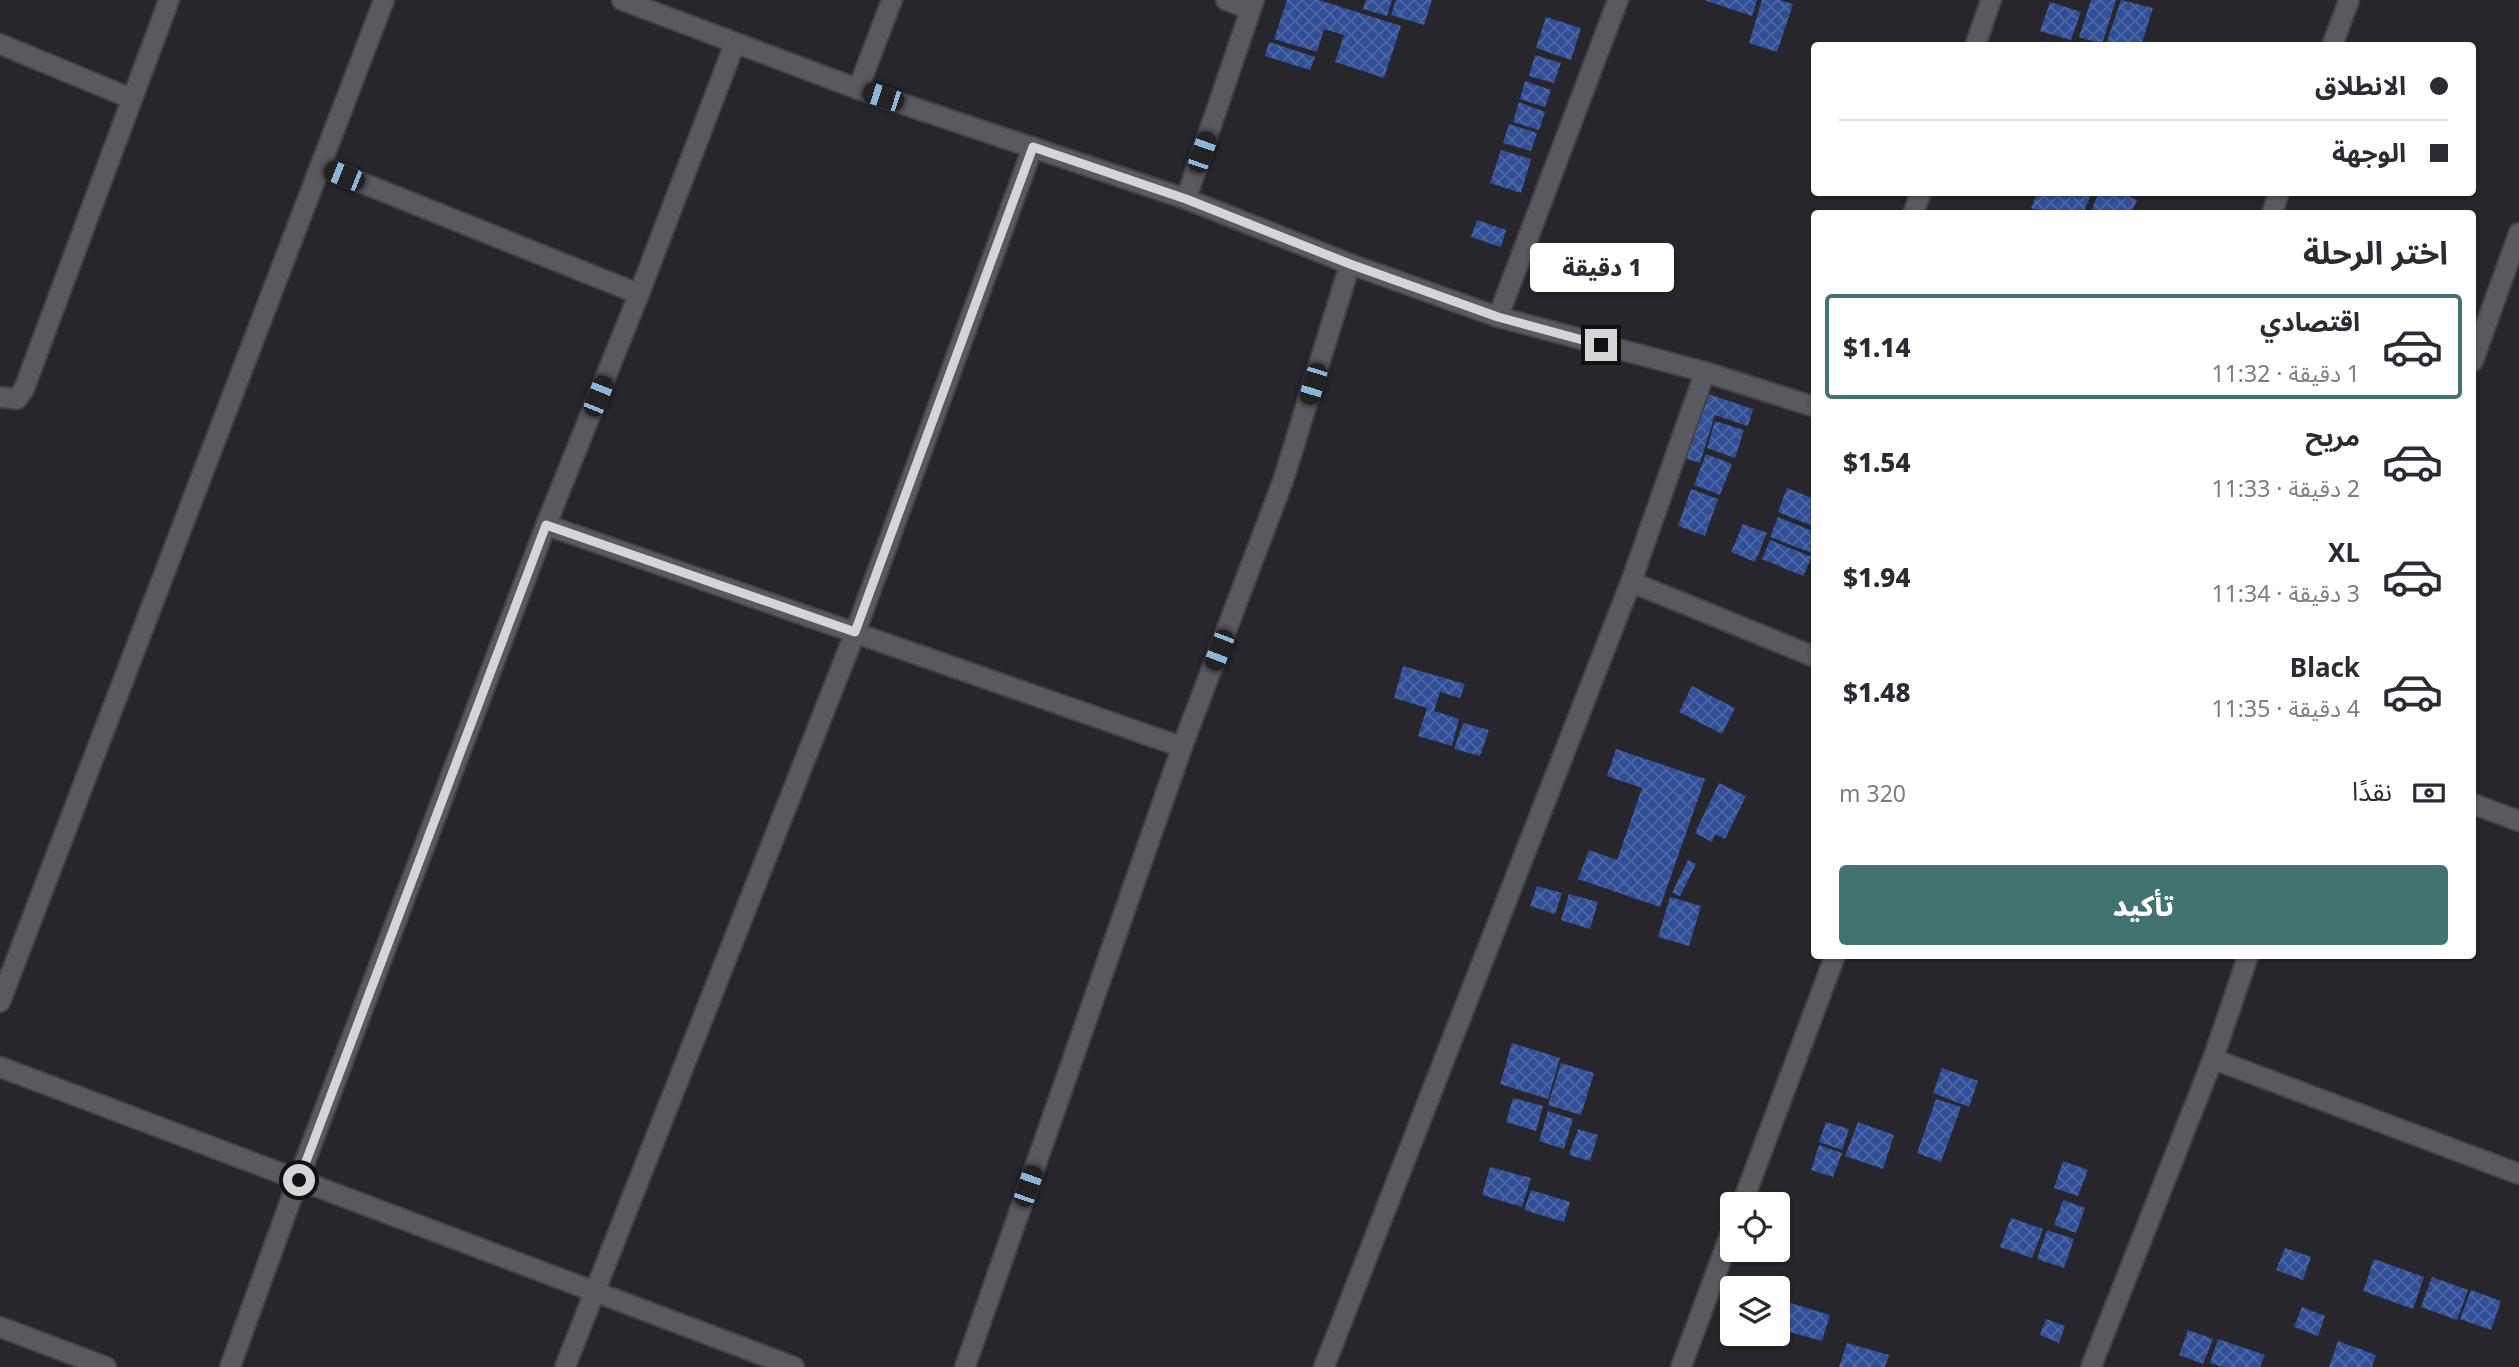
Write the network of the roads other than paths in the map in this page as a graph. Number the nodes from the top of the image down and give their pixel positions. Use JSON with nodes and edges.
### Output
{"nodes":[{"id":1,"x":169,"y":0,"type":"edge"},
{"id":2,"x":384,"y":0,"type":"edge"},
{"id":3,"x":622,"y":0,"type":"edge"},
{"id":4,"x":892,"y":0,"type":"edge"},
{"id":5,"x":1226,"y":0,"type":"edge"},
{"id":6,"x":1618,"y":0,"type":"edge"},
{"id":7,"x":1991,"y":0,"type":"edge"},
{"id":8,"x":2349,"y":0,"type":"edge"},
{"id":9,"x":1252,"y":4,"type":"edge"},
{"id":10,"x":1976,"y":42,"type":"edge"},
{"id":11,"x":2333,"y":42,"type":"edge"},
{"id":12,"x":735,"y":43,"type":"junction"},
{"id":13,"x":0,"y":44,"type":"edge"},
{"id":14,"x":858,"y":89,"type":"junction"},
{"id":15,"x":131,"y":98,"type":"junction"},
{"id":16,"x":1033,"y":147,"type":"junction"},
{"id":17,"x":320,"y":166,"type":"junction"},
{"id":18,"x":1186,"y":199,"type":"junction"},
{"id":19,"x":2519,"y":233,"type":"edge"},
{"id":20,"x":1350,"y":264,"type":"junction"},
{"id":21,"x":639,"y":294,"type":"junction"},
{"id":22,"x":1498,"y":317,"type":"junction"},
{"id":23,"x":2476,"y":353,"type":"edge"},
{"id":24,"x":1705,"y":372,"type":"junction"},
{"id":25,"x":0,"y":397,"type":"edge"},
{"id":26,"x":1811,"y":406,"type":"edge"},
{"id":27,"x":546,"y":525,"type":"junction"},
{"id":28,"x":1631,"y":582,"type":"junction"},
{"id":29,"x":855,"y":632,"type":"junction"},
{"id":30,"x":1811,"y":655,"type":"edge"},
{"id":31,"x":1182,"y":747,"type":"junction"},
{"id":32,"x":2476,"y":805,"type":"edge"},
{"id":33,"x":2519,"y":821,"type":"edge"},
{"id":34,"x":1834,"y":959,"type":"edge"},
{"id":35,"x":2247,"y":959,"type":"edge"},
{"id":36,"x":0,"y":1002,"type":"edge"},
{"id":37,"x":2213,"y":1059,"type":"junction"},
{"id":38,"x":0,"y":1067,"type":"edge"},
{"id":39,"x":2519,"y":1174,"type":"edge"},
{"id":40,"x":299,"y":1180,"type":"junction"},
{"id":41,"x":1746,"y":1192,"type":"edge"},
{"id":42,"x":1720,"y":1262,"type":"edge"},
{"id":43,"x":594,"y":1292,"type":"junction"},
{"id":44,"x":0,"y":1327,"type":"edge"},
{"id":45,"x":106,"y":1367,"type":"edge"},
{"id":46,"x":230,"y":1367,"type":"edge"},
{"id":47,"x":565,"y":1367,"type":"edge"},
{"id":48,"x":794,"y":1367,"type":"edge"},
{"id":49,"x":965,"y":1367,"type":"edge"},
{"id":50,"x":1324,"y":1367,"type":"edge"},
{"id":51,"x":1682,"y":1367,"type":"edge"},
{"id":52,"x":2091,"y":1367,"type":"edge"}],
"edges":[{"from":1,"to":15,"type":"street"},
{"from":2,"to":17,"type":"street"},
{"from":3,"to":12,"type":"street"},
{"from":4,"to":14,"type":"street"},
{"from":5,"to":9,"type":"street"},
{"from":6,"to":22,"type":"street"},
{"from":7,"to":10,"type":"street"},
{"from":8,"to":11,"type":"street"},
{"from":9,"to":18,"type":"street"},
{"from":12,"to":14,"type":"street"},
{"from":12,"to":21,"type":"street"},
{"from":13,"to":15,"type":"street"},
{"from":14,"to":16,"type":"street"},
{"from":15,"to":25,"type":"street"},
{"from":16,"to":18,"type":"street"},
{"from":16,"to":29,"type":"street"},
{"from":17,"to":21,"type":"street"},
{"from":17,"to":36,"type":"street"},
{"from":18,"to":20,"type":"street"},
{"from":19,"to":23,"type":"street"},
{"from":20,"to":22,"type":"street"},
{"from":20,"to":31,"type":"street"},
{"from":21,"to":27,"type":"street"},
{"from":22,"to":24,"type":"street"},
{"from":24,"to":26,"type":"street"},
{"from":24,"to":28,"type":"street"},
{"from":27,"to":29,"type":"street"},
{"from":27,"to":40,"type":"street"},
{"from":28,"to":30,"type":"street"},
{"from":28,"to":50,"type":"street"},
{"from":29,"to":31,"type":"street"},
{"from":29,"to":43,"type":"street"},
{"from":31,"to":49,"type":"street"},
{"from":32,"to":33,"type":"street"},
{"from":34,"to":41,"type":"street"},
{"from":35,"to":37,"type":"street"},
{"from":37,"to":39,"type":"street"},
{"from":37,"to":52,"type":"street"},
{"from":38,"to":40,"type":"street"},
{"from":40,"to":43,"type":"street"},
{"from":40,"to":46,"type":"street"},
{"from":42,"to":51,"type":"street"},
{"from":43,"to":47,"type":"street"},
{"from":43,"to":48,"type":"street"},
{"from":44,"to":45,"type":"street"}]}
